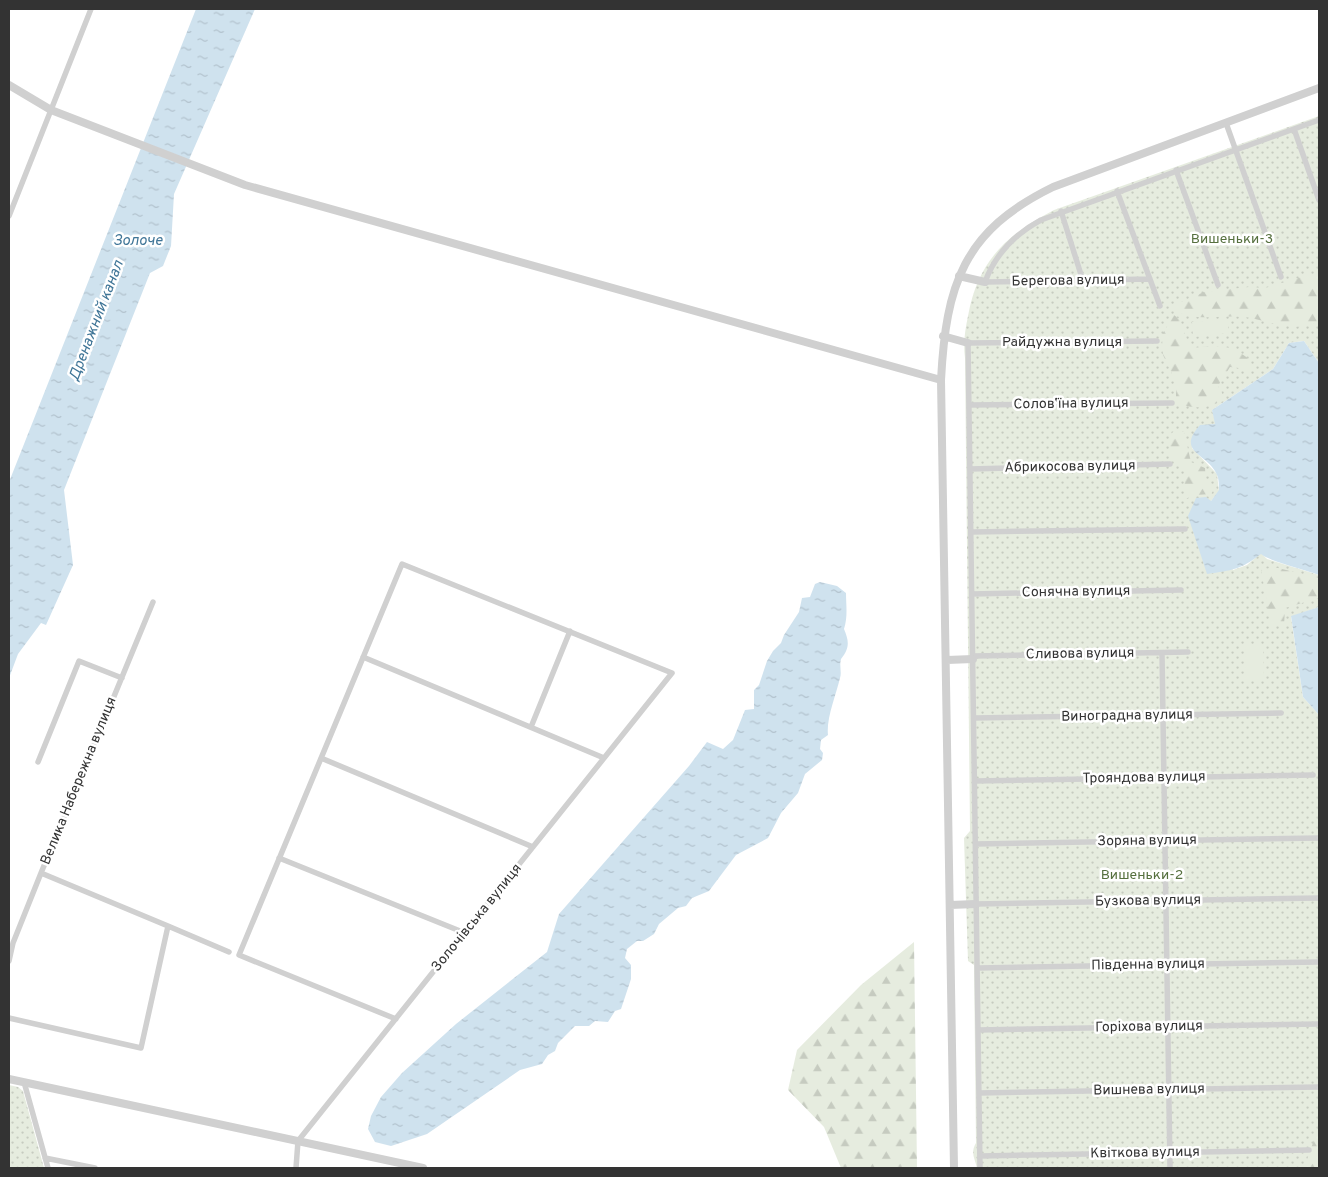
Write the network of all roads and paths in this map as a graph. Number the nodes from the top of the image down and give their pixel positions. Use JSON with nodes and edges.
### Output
{"nodes":[{"id":1,"x":91,"y":9,"type":"edge"},
{"id":2,"x":9,"y":85,"type":"edge"},
{"id":3,"x":1319,"y":88,"type":"edge"},
{"id":4,"x":51,"y":110,"type":"junction"},
{"id":5,"x":1319,"y":120,"type":"edge"},
{"id":6,"x":1226,"y":123,"type":"junction"},
{"id":7,"x":1294,"y":129,"type":"junction"},
{"id":8,"x":1236,"y":150,"type":"junction"},
{"id":9,"x":1176,"y":170,"type":"junction"},
{"id":10,"x":1117,"y":191,"type":"junction"},
{"id":11,"x":1319,"y":200,"type":"edge"},
{"id":12,"x":1061,"y":211,"type":"junction"},
{"id":13,"x":9,"y":216,"type":"edge"},
{"id":14,"x":959,"y":276,"type":"junction"},
{"id":15,"x":1281,"y":277,"type":"dead end"},
{"id":16,"x":1150,"y":279,"type":"junction"},
{"id":17,"x":1083,"y":281,"type":"junction"},
{"id":18,"x":985,"y":282,"type":"junction"},
{"id":19,"x":1218,"y":285,"type":"dead end"},
{"id":20,"x":1160,"y":306,"type":"dead end"},
{"id":21,"x":944,"y":336,"type":"junction"},
{"id":22,"x":1157,"y":341,"type":"dead end"},
{"id":23,"x":968,"y":343,"type":"junction"},
{"id":24,"x":941,"y":380,"type":"junction"},
{"id":25,"x":1172,"y":402,"type":"dead end"},
{"id":26,"x":969,"y":405,"type":"junction"},
{"id":27,"x":1170,"y":464,"type":"dead end"},
{"id":28,"x":970,"y":469,"type":"junction"},
{"id":29,"x":1186,"y":528,"type":"dead end"},
{"id":30,"x":971,"y":532,"type":"junction"},
{"id":31,"x":1181,"y":590,"type":"dead end"},
{"id":32,"x":972,"y":594,"type":"junction"},
{"id":33,"x":153,"y":602,"type":"dead end"},
{"id":34,"x":570,"y":632,"type":"junction"},
{"id":35,"x":1188,"y":652,"type":"dead end"},
{"id":36,"x":1162,"y":653,"type":"junction"},
{"id":37,"x":363,"y":657,"type":"junction"},
{"id":38,"x":973,"y":658,"type":"junction"},
{"id":39,"x":947,"y":660,"type":"junction"},
{"id":40,"x":122,"y":678,"type":"junction"},
{"id":41,"x":1281,"y":713,"type":"dead end"},
{"id":42,"x":1163,"y":715,"type":"junction"},
{"id":43,"x":974,"y":718,"type":"junction"},
{"id":44,"x":531,"y":728,"type":"junction"},
{"id":45,"x":321,"y":758,"type":"junction"},
{"id":46,"x":604,"y":758,"type":"junction"},
{"id":47,"x":38,"y":762,"type":"dead end"},
{"id":48,"x":1312,"y":775,"type":"dead end"},
{"id":49,"x":1164,"y":778,"type":"junction"},
{"id":50,"x":975,"y":781,"type":"junction"},
{"id":51,"x":1319,"y":838,"type":"edge"},
{"id":52,"x":1165,"y":841,"type":"junction"},
{"id":53,"x":976,"y":844,"type":"junction"},
{"id":54,"x":533,"y":847,"type":"junction"},
{"id":55,"x":279,"y":858,"type":"junction"},
{"id":56,"x":41,"y":873,"type":"junction"},
{"id":57,"x":1319,"y":898,"type":"edge"},
{"id":58,"x":1166,"y":901,"type":"junction"},
{"id":59,"x":976,"y":904,"type":"junction"},
{"id":60,"x":950,"y":905,"type":"junction"},
{"id":61,"x":168,"y":926,"type":"junction"},
{"id":62,"x":464,"y":933,"type":"junction"},
{"id":63,"x":229,"y":952,"type":"dead end"},
{"id":64,"x":9,"y":961,"type":"edge"},
{"id":65,"x":1319,"y":962,"type":"edge"},
{"id":66,"x":1167,"y":965,"type":"junction"},
{"id":67,"x":978,"y":968,"type":"junction"},
{"id":68,"x":9,"y":1018,"type":"edge"},
{"id":69,"x":396,"y":1019,"type":"junction"},
{"id":70,"x":1319,"y":1024,"type":"edge"},
{"id":71,"x":1168,"y":1027,"type":"junction"},
{"id":72,"x":978,"y":1030,"type":"junction"},
{"id":73,"x":9,"y":1079,"type":"edge"},
{"id":74,"x":24,"y":1082,"type":"junction"},
{"id":75,"x":1319,"y":1087,"type":"edge"},
{"id":76,"x":1169,"y":1090,"type":"junction"},
{"id":77,"x":979,"y":1093,"type":"junction"},
{"id":78,"x":298,"y":1141,"type":"junction"},
{"id":79,"x":1310,"y":1150,"type":"dead end"},
{"id":80,"x":1170,"y":1152,"type":"junction"},
{"id":81,"x":980,"y":1156,"type":"junction"},
{"id":82,"x":45,"y":1158,"type":"junction"},
{"id":83,"x":48,"y":1168,"type":"edge"},
{"id":84,"x":95,"y":1168,"type":"edge"},
{"id":85,"x":296,"y":1168,"type":"edge"},
{"id":86,"x":423,"y":1168,"type":"edge"},
{"id":87,"x":954,"y":1168,"type":"edge"},
{"id":88,"x":980,"y":1168,"type":"edge"},
{"id":89,"x":1170,"y":1168,"type":"edge"}],
"edges":[{"from":1,"to":4,"type":"street"},
{"from":2,"to":4,"type":"street"},
{"from":3,"to":6,"type":"street"},
{"from":4,"to":13,"type":"street"},
{"from":4,"to":24,"type":"street"},
{"from":5,"to":7,"type":"street"},
{"from":6,"to":8,"type":"street"},
{"from":6,"to":14,"type":"street"},
{"from":7,"to":8,"type":"street"},
{"from":7,"to":11,"type":"street"},
{"from":8,"to":9,"type":"street"},
{"from":8,"to":15,"type":"street"},
{"from":9,"to":10,"type":"street"},
{"from":9,"to":19,"type":"street"},
{"from":10,"to":12,"type":"street"},
{"from":10,"to":16,"type":"street"},
{"from":12,"to":17,"type":"street"},
{"from":12,"to":18,"type":"street"},
{"from":14,"to":18,"type":"street"},
{"from":14,"to":21,"type":"street"},
{"from":16,"to":17,"type":"street","name":"Берегова вулиця"},
{"from":16,"to":20,"type":"street"},
{"from":17,"to":18,"type":"street","name":"Берегова вулиця"},
{"from":21,"to":23,"type":"street"},
{"from":21,"to":24,"type":"street"},
{"from":22,"to":23,"type":"street","name":"Райдужна вулиця"},
{"from":23,"to":26,"type":"street"},
{"from":24,"to":39,"type":"street"},
{"from":25,"to":26,"type":"street","name":"Соловʼїна вулиця"},
{"from":26,"to":28,"type":"street"},
{"from":27,"to":28,"type":"street","name":"Абрикосова вулиця"},
{"from":28,"to":30,"type":"street"},
{"from":29,"to":30,"type":"street"},
{"from":30,"to":32,"type":"street"},
{"from":31,"to":32,"type":"street","name":"Сонячна вулиця"},
{"from":32,"to":38,"type":"street"},
{"from":33,"to":40,"type":"street","name":"Велика Набережна вулиця"},
{"from":34,"to":37,"type":"street"},
{"from":34,"to":44,"type":"street"},
{"from":34,"to":46,"type":"street","name":"Золочівська вулиця"},
{"from":35,"to":36,"type":"street","name":"Сливова вулиця"},
{"from":36,"to":38,"type":"street","name":"Сливова вулиця"},
{"from":36,"to":42,"type":"street"},
{"from":37,"to":44,"type":"street"},
{"from":37,"to":45,"type":"street"},
{"from":38,"to":39,"type":"street"},
{"from":38,"to":43,"type":"street"},
{"from":39,"to":60,"type":"street"},
{"from":40,"to":47,"type":"street"},
{"from":40,"to":56,"type":"street","name":"Велика Набережна вулиця"},
{"from":41,"to":42,"type":"street","name":"Виноградна вулиця"},
{"from":42,"to":43,"type":"street","name":"Виноградна вулиця"},
{"from":42,"to":49,"type":"street"},
{"from":43,"to":50,"type":"street"},
{"from":44,"to":46,"type":"street"},
{"from":45,"to":54,"type":"street"},
{"from":45,"to":55,"type":"street"},
{"from":46,"to":54,"type":"street","name":"Золочівська вулиця"},
{"from":48,"to":49,"type":"street","name":"Трояндова вулиця"},
{"from":49,"to":50,"type":"street","name":"Трояндова вулиця"},
{"from":49,"to":52,"type":"street"},
{"from":50,"to":53,"type":"street"},
{"from":51,"to":52,"type":"street","name":"Зоряна вулиця"},
{"from":52,"to":53,"type":"street","name":"Зоряна вулиця"},
{"from":52,"to":58,"type":"street"},
{"from":53,"to":59,"type":"street"},
{"from":54,"to":62,"type":"street","name":"Золочівська вулиця"},
{"from":55,"to":62,"type":"street"},
{"from":55,"to":69,"type":"street"},
{"from":56,"to":61,"type":"street"},
{"from":56,"to":64,"type":"street","name":"Велика Набережна вулиця"},
{"from":57,"to":58,"type":"street","name":"Бузкова вулиця"},
{"from":58,"to":59,"type":"street","name":"Бузкова вулиця"},
{"from":58,"to":66,"type":"street"},
{"from":59,"to":60,"type":"street"},
{"from":59,"to":67,"type":"street"},
{"from":60,"to":87,"type":"street"},
{"from":61,"to":63,"type":"street"},
{"from":61,"to":68,"type":"street"},
{"from":62,"to":69,"type":"street","name":"Золочівська вулиця"},
{"from":65,"to":66,"type":"street","name":"Південна вулиця"},
{"from":66,"to":67,"type":"street","name":"Південна вулиця"},
{"from":66,"to":71,"type":"street"},
{"from":67,"to":72,"type":"street"},
{"from":69,"to":78,"type":"street","name":"Золочівська вулиця"},
{"from":70,"to":71,"type":"street","name":"Горіхова вулиця"},
{"from":71,"to":72,"type":"street","name":"Горіхова вулиця"},
{"from":71,"to":76,"type":"street"},
{"from":72,"to":77,"type":"street"},
{"from":73,"to":74,"type":"street"},
{"from":74,"to":78,"type":"street"},
{"from":74,"to":82,"type":"street"},
{"from":75,"to":76,"type":"street","name":"Вишнева вулиця"},
{"from":76,"to":77,"type":"street","name":"Вишнева вулиця"},
{"from":76,"to":80,"type":"street"},
{"from":77,"to":81,"type":"street"},
{"from":78,"to":85,"type":"street"},
{"from":78,"to":86,"type":"street"},
{"from":79,"to":80,"type":"street","name":"Квіткова вулиця"},
{"from":80,"to":81,"type":"street","name":"Квіткова вулиця"},
{"from":80,"to":89,"type":"street"},
{"from":81,"to":88,"type":"street"},
{"from":82,"to":83,"type":"street"},
{"from":82,"to":84,"type":"street"}]}
